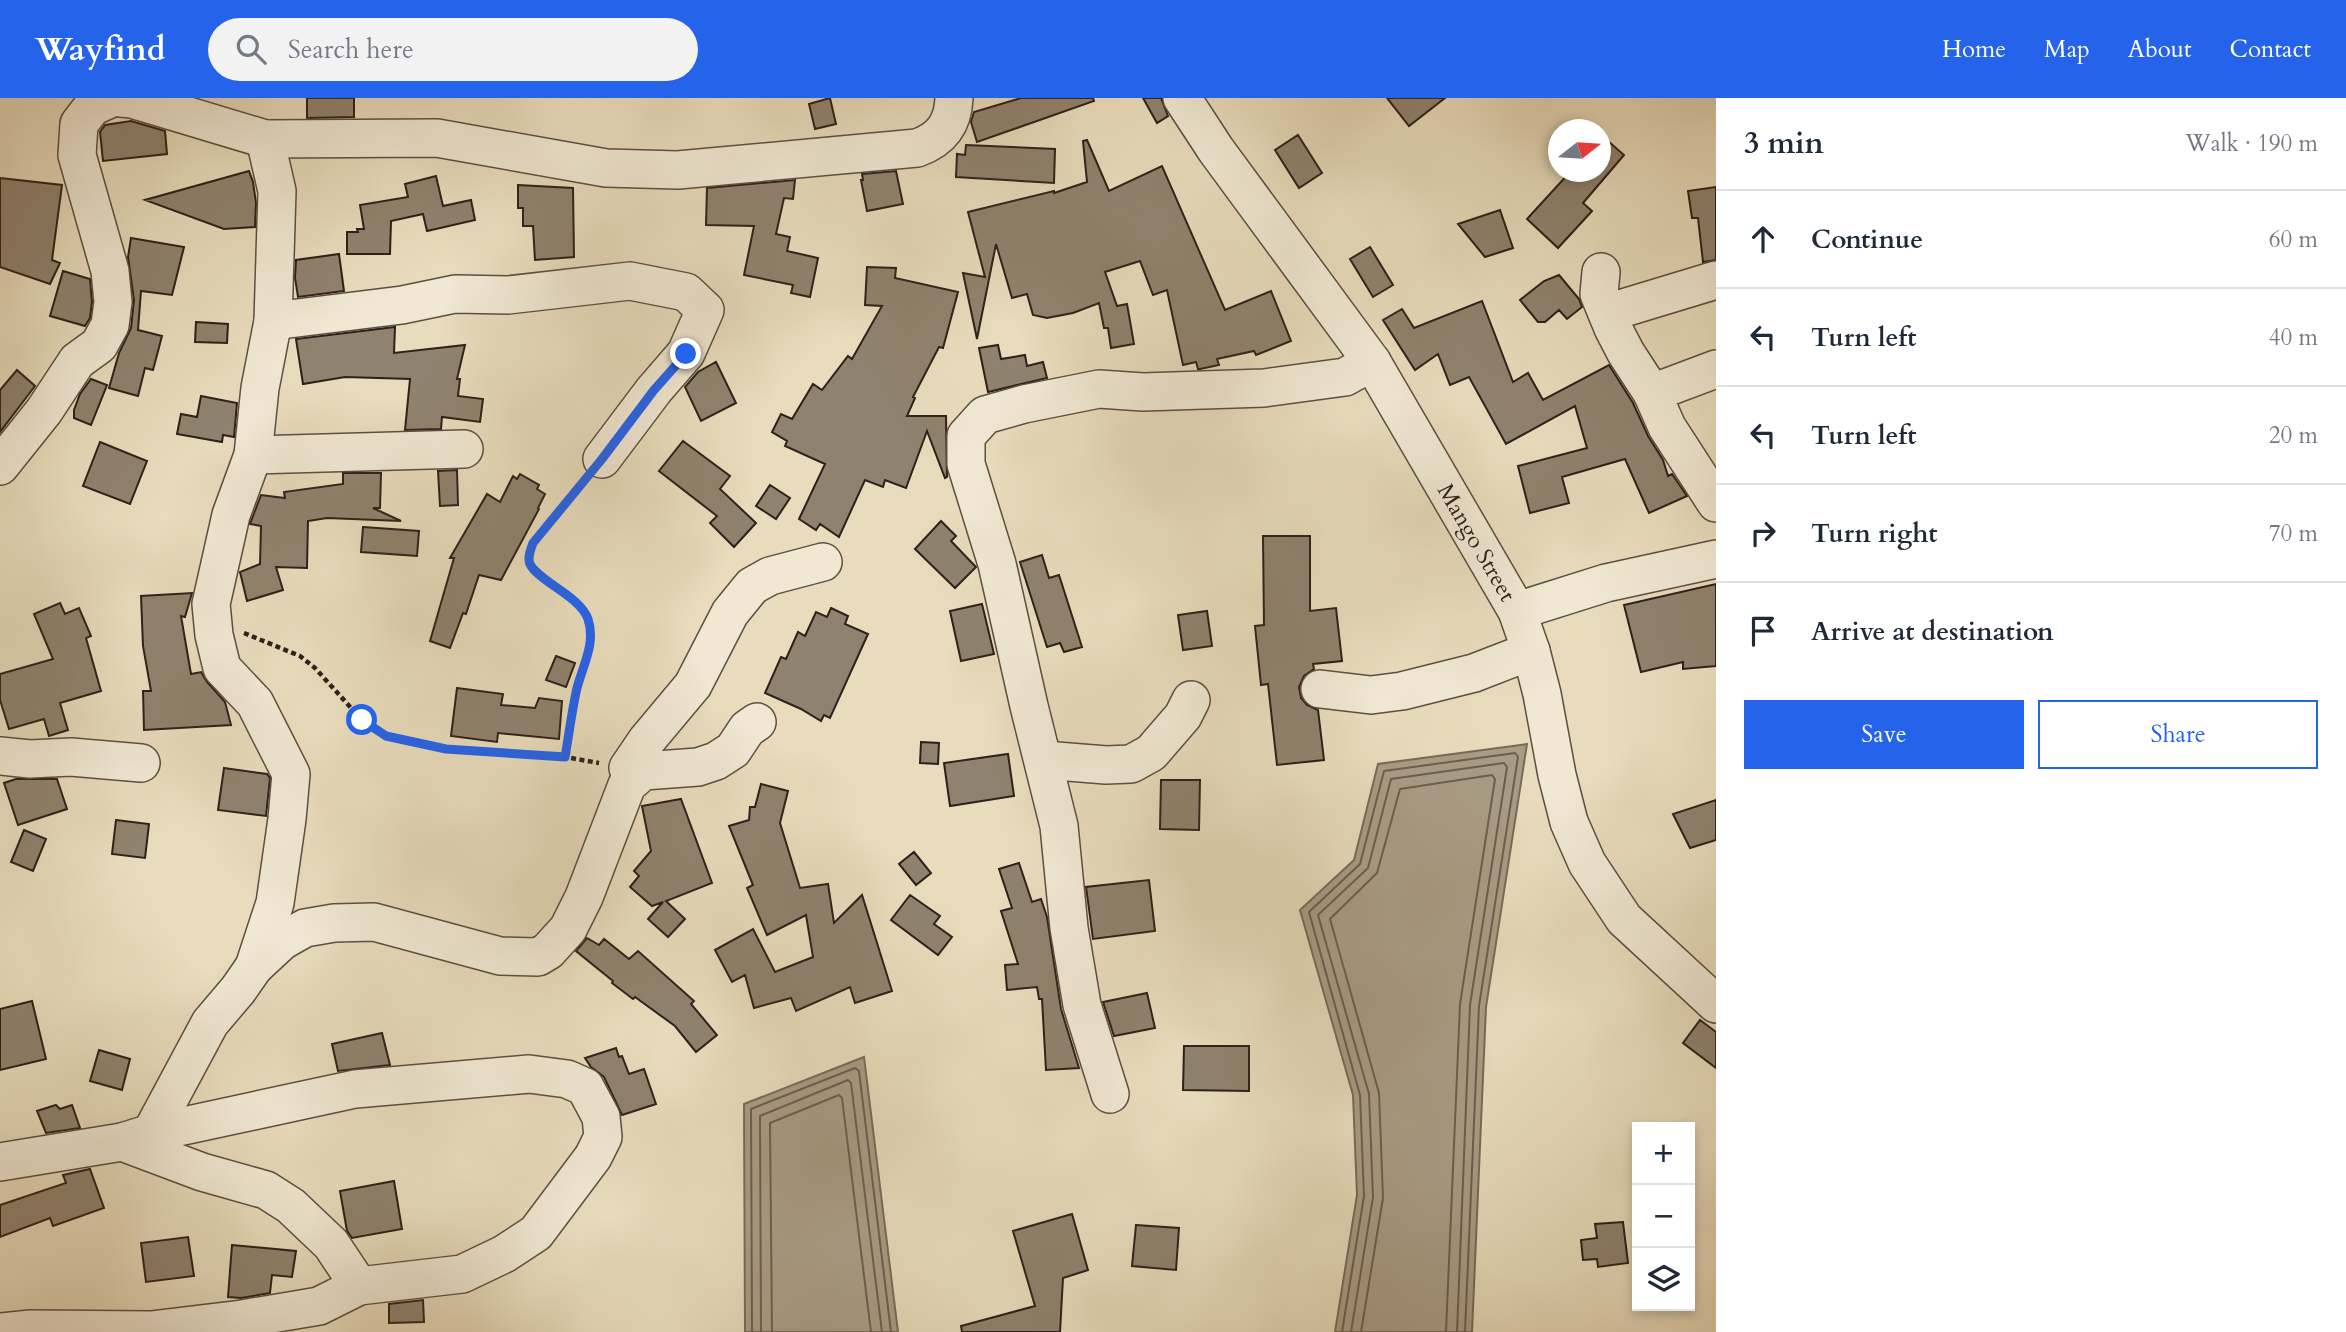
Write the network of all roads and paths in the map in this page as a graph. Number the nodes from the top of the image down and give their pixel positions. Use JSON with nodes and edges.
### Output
{"nodes":[{"id":1,"x":112,"y":98,"type":"edge"},
{"id":2,"x":121,"y":98,"type":"edge"},
{"id":3,"x":954,"y":98,"type":"edge"},
{"id":4,"x":1182,"y":98,"type":"edge"},
{"id":5,"x":265,"y":139,"type":"junction"},
{"id":6,"x":1601,"y":272,"type":"dead end"},
{"id":7,"x":1716,"y":280,"type":"edge"},
{"id":8,"x":1607,"y":313,"type":"junction"},
{"id":9,"x":273,"y":321,"type":"junction"},
{"id":10,"x":1372,"y":362,"type":"junction"},
{"id":11,"x":1716,"y":369,"type":"edge"},
{"id":12,"x":1652,"y":393,"type":"junction"},
{"id":13,"x":464,"y":449,"type":"dead end"},
{"id":14,"x":253,"y":455,"type":"junction"},
{"id":15,"x":602,"y":459,"type":"joint"},
{"id":16,"x":0,"y":466,"type":"edge"},
{"id":17,"x":1716,"y":503,"type":"edge"},
{"id":18,"x":1716,"y":559,"type":"edge"},
{"id":19,"x":823,"y":562,"type":"dead end"},
{"id":20,"x":1517,"y":611,"type":"junction"},
{"id":21,"x":213,"y":625,"type":"junction"},
{"id":22,"x":1531,"y":651,"type":"junction"},
{"id":23,"x":1320,"y":689,"type":"dead end"},
{"id":24,"x":1191,"y":700,"type":"dead end"},
{"id":25,"x":757,"y":722,"type":"dead end"},
{"id":26,"x":0,"y":756,"type":"edge"},
{"id":27,"x":565,"y":757,"type":"junction"},
{"id":28,"x":1044,"y":760,"type":"junction"},
{"id":29,"x":142,"y":763,"type":"dead end"},
{"id":30,"x":628,"y":768,"type":"joint"},
{"id":31,"x":254,"y":967,"type":"junction"},
{"id":32,"x":1716,"y":1004,"type":"edge"},
{"id":33,"x":1110,"y":1094,"type":"dead end"},
{"id":34,"x":137,"y":1138,"type":"junction"},
{"id":35,"x":0,"y":1162,"type":"edge"},
{"id":36,"x":359,"y":1286,"type":"junction"},
{"id":37,"x":1,"y":1332,"type":"edge"}],
"edges":[{"from":1,"to":16,"type":"street"},
{"from":2,"to":5,"type":"street"},
{"from":3,"to":5,"type":"street"},
{"from":4,"to":10,"type":"street","name":"Mango Street"},
{"from":5,"to":9,"type":"street"},
{"from":6,"to":8,"type":"street"},
{"from":7,"to":8,"type":"street"},
{"from":8,"to":12,"type":"street"},
{"from":9,"to":14,"type":"street"},
{"from":9,"to":15,"type":"street"},
{"from":10,"to":20,"type":"street","name":"Mango Street"},
{"from":10,"to":28,"type":"street"},
{"from":11,"to":12,"type":"street"},
{"from":12,"to":17,"type":"street"},
{"from":13,"to":14,"type":"street"},
{"from":14,"to":21,"type":"street"},
{"from":15,"to":27,"type":"path"},
{"from":18,"to":20,"type":"street"},
{"from":19,"to":30,"type":"street"},
{"from":20,"to":22,"type":"street","name":"Mango Street"},
{"from":21,"to":27,"type":"path"},
{"from":21,"to":31,"type":"street"},
{"from":22,"to":23,"type":"street"},
{"from":22,"to":32,"type":"street","name":"Mango Street"},
{"from":24,"to":28,"type":"street"},
{"from":25,"to":31,"type":"street"},
{"from":26,"to":29,"type":"street"},
{"from":27,"to":30,"type":"path"},
{"from":28,"to":33,"type":"street"},
{"from":31,"to":34,"type":"street"},
{"from":34,"to":35,"type":"street"},
{"from":34,"to":36,"type":"street"},
{"from":34,"to":36,"type":"street"},
{"from":36,"to":37,"type":"street"}]}
